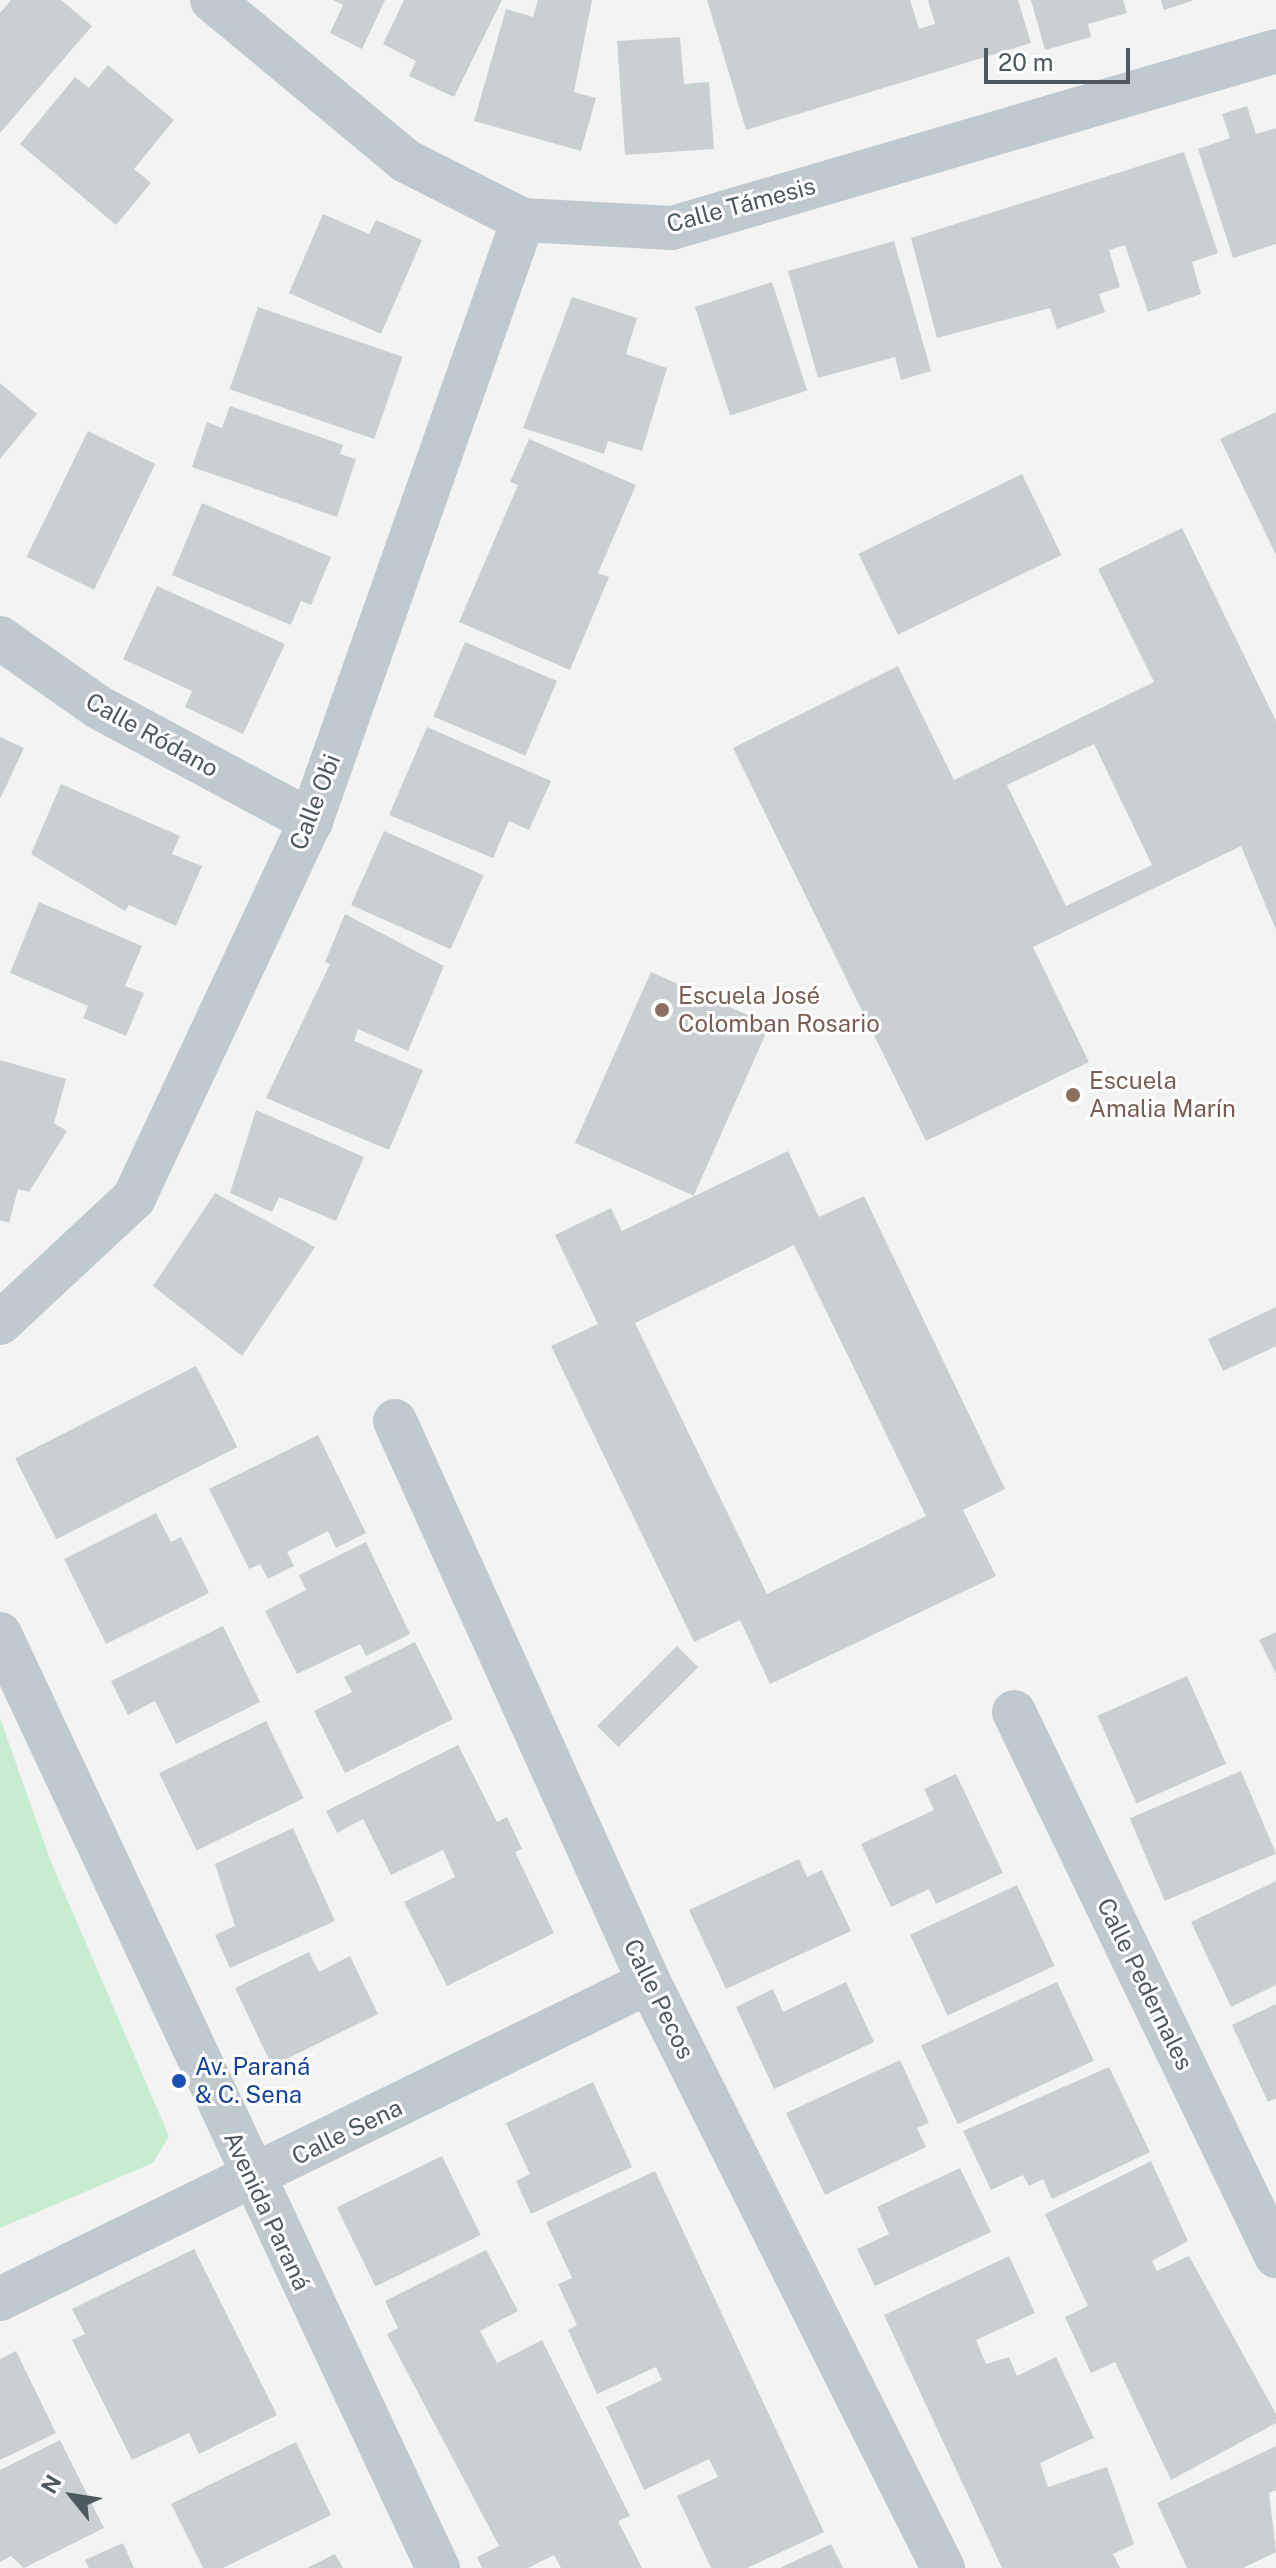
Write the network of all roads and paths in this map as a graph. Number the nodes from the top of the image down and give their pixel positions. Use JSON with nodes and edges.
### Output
{"nodes":[{"id":1,"x":212,"y":0,"type":"edge"},
{"id":2,"x":1276,"y":51,"type":"edge"},
{"id":3,"x":523,"y":220,"type":"junction"},
{"id":4,"x":0,"y":638,"type":"edge"},
{"id":5,"x":311,"y":821,"type":"junction"},
{"id":6,"x":0,"y":1323,"type":"edge"},
{"id":7,"x":395,"y":1421,"type":"dead end"},
{"id":8,"x":0,"y":1634,"type":"edge"},
{"id":9,"x":1014,"y":1712,"type":"dead end"},
{"id":10,"x":649,"y":1982,"type":"junction"},
{"id":11,"x":251,"y":2179,"type":"junction"},
{"id":12,"x":1276,"y":2256,"type":"edge"},
{"id":13,"x":0,"y":2299,"type":"edge"},
{"id":14,"x":438,"y":2568,"type":"edge"},
{"id":15,"x":943,"y":2568,"type":"edge"}],
"edges":[{"from":1,"to":3,"type":"street","name":"Calle Támesis"},
{"from":2,"to":3,"type":"street","name":"Calle Támesis"},
{"from":3,"to":5,"type":"street","name":"Calle Obi"},
{"from":4,"to":5,"type":"street","name":"Calle Ródano"},
{"from":5,"to":6,"type":"street","name":"Calle Obi"},
{"from":7,"to":10,"type":"street","name":"Calle Pecos"},
{"from":8,"to":11,"type":"street","name":"Avenida Paraná"},
{"from":9,"to":12,"type":"street","name":"Calle Pedernales"},
{"from":10,"to":11,"type":"street","name":"Calle Sena"},
{"from":10,"to":15,"type":"street","name":"Calle Pecos"},
{"from":11,"to":13,"type":"street","name":"Calle Sena"},
{"from":11,"to":14,"type":"street","name":"Avenida Paraná"}]}
